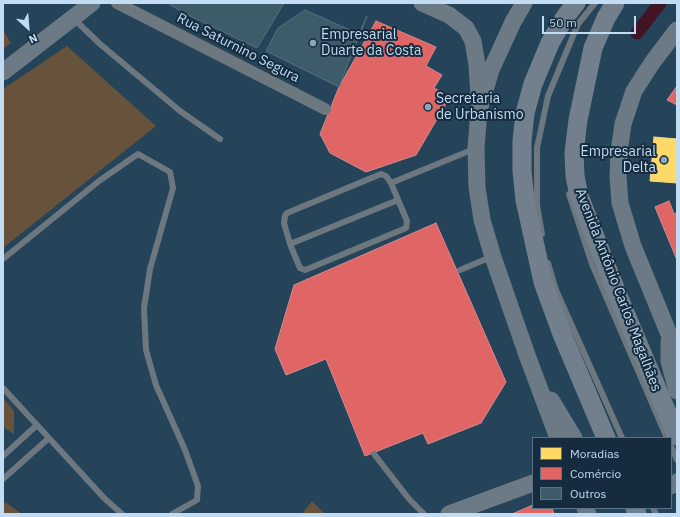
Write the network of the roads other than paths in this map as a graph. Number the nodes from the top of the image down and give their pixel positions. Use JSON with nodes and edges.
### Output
{"nodes":[{"id":1,"x":117,"y":3,"type":"edge"},
{"id":2,"x":422,"y":3,"type":"edge"},
{"id":3,"x":524,"y":3,"type":"edge"},
{"id":4,"x":576,"y":3,"type":"edge"},
{"id":5,"x":595,"y":3,"type":"edge"},
{"id":6,"x":615,"y":3,"type":"edge"},
{"id":7,"x":91,"y":4,"type":"edge"},
{"id":8,"x":72,"y":18,"type":"junction"},
{"id":9,"x":677,"y":30,"type":"edge"},
{"id":10,"x":3,"y":72,"type":"edge"},
{"id":11,"x":325,"y":109,"type":"dead end"},
{"id":12,"x":479,"y":110,"type":"junction"},
{"id":13,"x":220,"y":139,"type":"dead end"},
{"id":14,"x":476,"y":148,"type":"junction"},
{"id":15,"x":391,"y":183,"type":"junction"},
{"id":16,"x":567,"y":184,"type":"dead end"},
{"id":17,"x":398,"y":200,"type":"junction"},
{"id":18,"x":531,"y":203,"type":"junction"},
{"id":19,"x":543,"y":239,"type":"dead end"},
{"id":20,"x":290,"y":244,"type":"junction"},
{"id":21,"x":545,"y":253,"type":"dead end"},
{"id":22,"x":493,"y":257,"type":"junction"},
{"id":23,"x":3,"y":260,"type":"edge"},
{"id":24,"x":460,"y":270,"type":"dead end"},
{"id":25,"x":669,"y":336,"type":"junction"},
{"id":26,"x":677,"y":354,"type":"edge"},
{"id":27,"x":538,"y":385,"type":"junction"},
{"id":28,"x":3,"y":388,"type":"edge"},
{"id":29,"x":677,"y":391,"type":"edge"},
{"id":30,"x":37,"y":425,"type":"junction"},
{"id":31,"x":677,"y":436,"type":"edge"},
{"id":32,"x":558,"y":437,"type":"edge"},
{"id":33,"x":573,"y":437,"type":"edge"},
{"id":34,"x":606,"y":437,"type":"edge"},
{"id":35,"x":622,"y":437,"type":"edge"},
{"id":36,"x":667,"y":437,"type":"edge"},
{"id":37,"x":49,"y":438,"type":"junction"},
{"id":38,"x":672,"y":448,"type":"edge"},
{"id":39,"x":374,"y":454,"type":"dead end"},
{"id":40,"x":3,"y":456,"type":"edge"},
{"id":41,"x":677,"y":460,"type":"edge"},
{"id":42,"x":3,"y":479,"type":"edge"},
{"id":43,"x":532,"y":483,"type":"edge"},
{"id":44,"x":122,"y":514,"type":"edge"},
{"id":45,"x":172,"y":514,"type":"edge"},
{"id":46,"x":424,"y":514,"type":"edge"},
{"id":47,"x":449,"y":514,"type":"edge"}],
"edges":[{"from":1,"to":11,"type":"street","name":"Rua Saturnino Segura"},
{"from":2,"to":12,"type":"main road"},
{"from":3,"to":12,"type":"main road"},
{"from":4,"to":18,"type":"main road"},
{"from":5,"to":18,"type":"lane"},
{"from":6,"to":31,"type":"main road","name":"Avenida Antônio Carlos Magalhães"},
{"from":7,"to":8,"type":"main road"},
{"from":8,"to":10,"type":"main road"},
{"from":8,"to":13,"type":"lane"},
{"from":9,"to":25,"type":"main road"},
{"from":12,"to":14,"type":"main road"},
{"from":14,"to":15,"type":"lane"},
{"from":14,"to":22,"type":"main road"},
{"from":15,"to":17,"type":"lane"},
{"from":15,"to":20,"type":"lane"},
{"from":16,"to":36,"type":"lane"},
{"from":17,"to":20,"type":"lane"},
{"from":17,"to":20,"type":"lane"},
{"from":18,"to":19,"type":"lane"},
{"from":18,"to":34,"type":"main road"},
{"from":21,"to":35,"type":"lane"},
{"from":22,"to":24,"type":"lane"},
{"from":22,"to":27,"type":"main road"},
{"from":23,"to":45,"type":"lane"},
{"from":25,"to":26,"type":"main road"},
{"from":25,"to":29,"type":"main road"},
{"from":27,"to":32,"type":"main road"},
{"from":27,"to":33,"type":"main road"},
{"from":28,"to":30,"type":"lane"},
{"from":30,"to":37,"type":"lane"},
{"from":30,"to":40,"type":"lane"},
{"from":37,"to":42,"type":"lane"},
{"from":37,"to":44,"type":"lane"},
{"from":38,"to":41,"type":"lane"},
{"from":39,"to":46,"type":"lane"},
{"from":43,"to":47,"type":"main road"}]}
